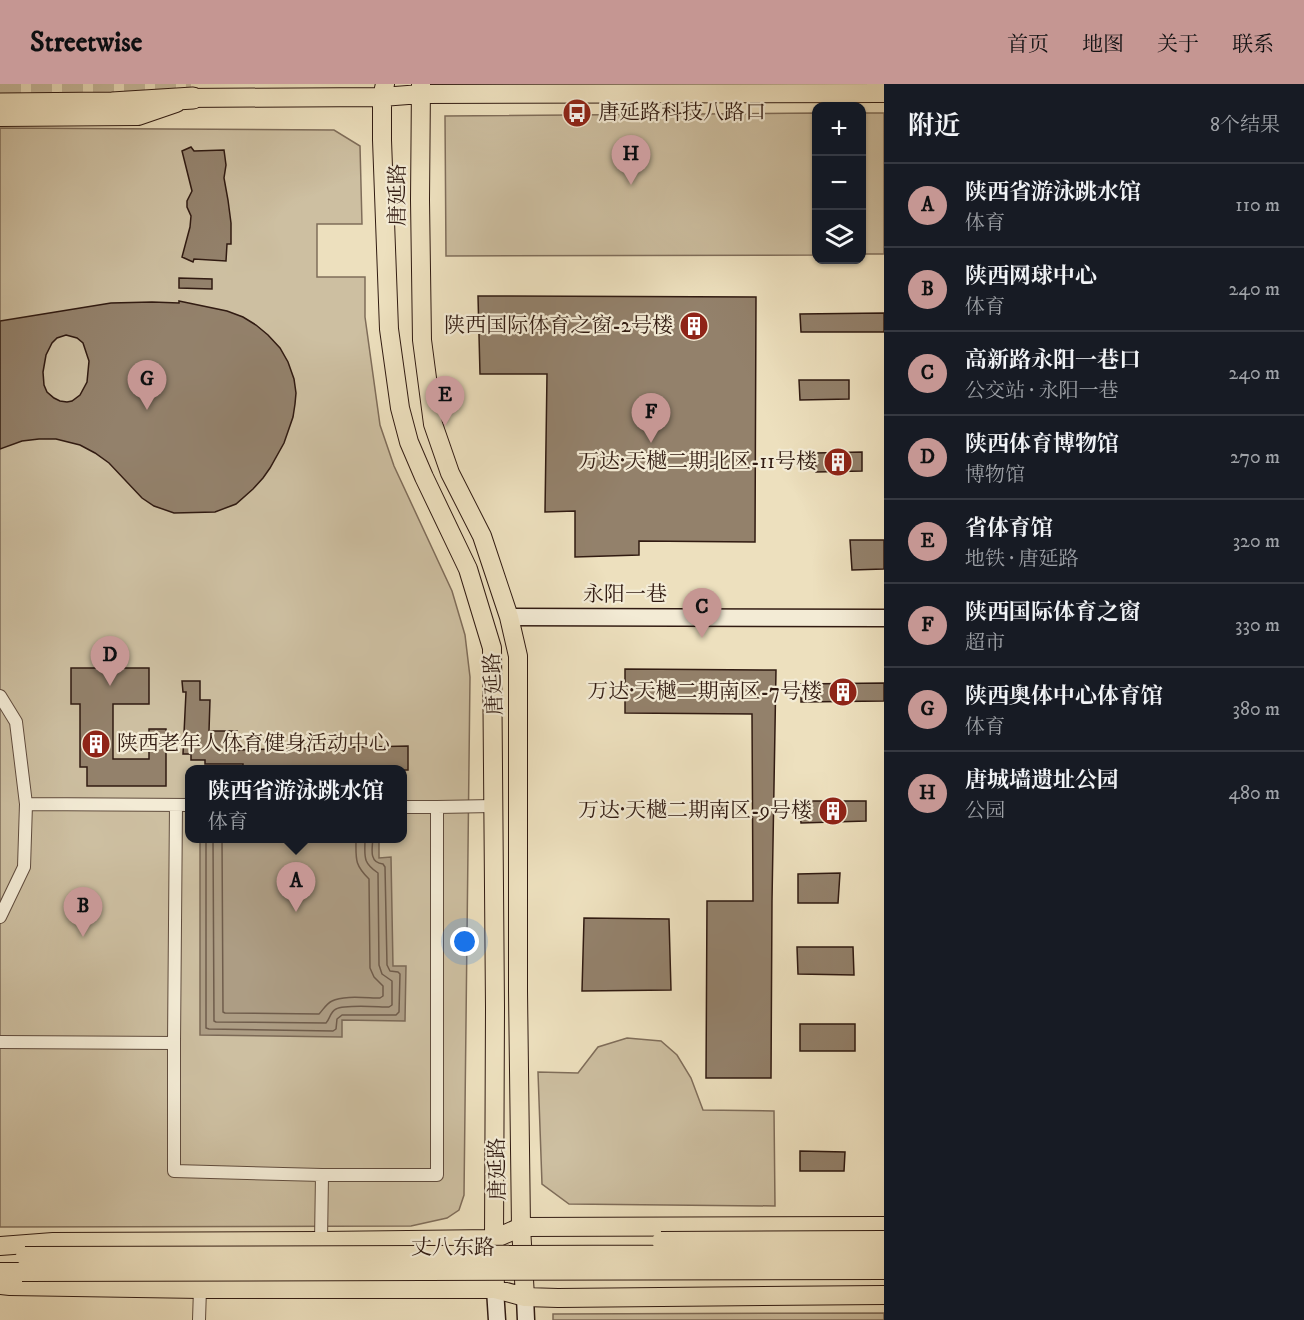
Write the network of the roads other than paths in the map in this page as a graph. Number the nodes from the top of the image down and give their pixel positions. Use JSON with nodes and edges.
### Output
{"nodes":[{"id":1,"x":421,"y":89,"type":"edge"},
{"id":2,"x":383,"y":91,"type":"edge"},
{"id":3,"x":884,"y":93,"type":"edge"},
{"id":4,"x":0,"y":97,"type":"edge"},
{"id":5,"x":193,"y":98,"type":"junction"},
{"id":6,"x":0,"y":104,"type":"edge"},
{"id":7,"x":0,"y":117,"type":"edge"},
{"id":8,"x":884,"y":618,"type":"edge"},
{"id":9,"x":511,"y":623,"type":"junction"},
{"id":10,"x":884,"y":628,"type":"edge"},
{"id":11,"x":0,"y":696,"type":"edge"},
{"id":12,"x":26,"y":804,"type":"junction"},
{"id":13,"x":176,"y":805,"type":"junction"},
{"id":14,"x":185,"y":805,"type":"edge"},
{"id":15,"x":494,"y":806,"type":"junction"},
{"id":16,"x":407,"y":807,"type":"edge"},
{"id":17,"x":437,"y":807,"type":"junction"},
{"id":18,"x":0,"y":917,"type":"edge"},
{"id":19,"x":0,"y":1042,"type":"edge"},
{"id":20,"x":174,"y":1043,"type":"junction"},
{"id":21,"x":322,"y":1175,"type":"junction"},
{"id":22,"x":884,"y":1226,"type":"edge"},
{"id":23,"x":521,"y":1227,"type":"junction"},
{"id":24,"x":599,"y":1227,"type":"junction"},
{"id":25,"x":0,"y":1237,"type":"edge"},
{"id":26,"x":494,"y":1239,"type":"junction"},
{"id":27,"x":884,"y":1240,"type":"edge"},
{"id":28,"x":321,"y":1241,"type":"junction"},
{"id":29,"x":53,"y":1242,"type":"junction"},
{"id":30,"x":0,"y":1246,"type":"edge"},
{"id":31,"x":884,"y":1254,"type":"edge"},
{"id":32,"x":0,"y":1255,"type":"edge"},
{"id":33,"x":24,"y":1264,"type":"junction"},
{"id":34,"x":884,"y":1270,"type":"edge"},
{"id":35,"x":2,"y":1283,"type":"edge"},
{"id":36,"x":884,"y":1285,"type":"edge"},
{"id":37,"x":200,"y":1289,"type":"junction"},
{"id":38,"x":495,"y":1289,"type":"junction"},
{"id":39,"x":884,"y":1295,"type":"edge"},
{"id":40,"x":525,"y":1298,"type":"junction"},
{"id":41,"x":588,"y":1298,"type":"junction"},
{"id":42,"x":199,"y":1320,"type":"edge"},
{"id":43,"x":497,"y":1320,"type":"edge"},
{"id":44,"x":526,"y":1320,"type":"edge"}],
"edges":[{"from":1,"to":2,"type":"main road"},
{"from":1,"to":3,"type":"main road"},
{"from":1,"to":9,"type":"main road","name":"唐延路"},
{"from":2,"to":5,"type":"main road"},
{"from":2,"to":15,"type":"main road","name":"唐延路"},
{"from":4,"to":5,"type":"main road"},
{"from":5,"to":6,"type":"highway"},
{"from":5,"to":7,"type":"main road"},
{"from":8,"to":9,"type":"street","name":"永阳一巷"},
{"from":9,"to":10,"type":"street","name":"永阳一巷"},
{"from":9,"to":23,"type":"main road","name":"唐延路"},
{"from":11,"to":12,"type":"street"},
{"from":12,"to":13,"type":"street"},
{"from":12,"to":18,"type":"street"},
{"from":13,"to":14,"type":"street"},
{"from":13,"to":20,"type":"street"},
{"from":15,"to":17,"type":"street"},
{"from":15,"to":26,"type":"main road","name":"唐延路"},
{"from":16,"to":17,"type":"street"},
{"from":17,"to":21,"type":"street"},
{"from":19,"to":20,"type":"street"},
{"from":20,"to":21,"type":"street"},
{"from":21,"to":28,"type":"street"},
{"from":22,"to":24,"type":"main road"},
{"from":23,"to":24,"type":"main road"},
{"from":23,"to":26,"type":"main road","name":"丈八东路"},
{"from":23,"to":40,"type":"main road","name":"唐延路"},
{"from":24,"to":27,"type":"main road","bridge":true},
{"from":25,"to":29,"type":"street"},
{"from":26,"to":28,"type":"main road","name":"丈八东路"},
{"from":26,"to":38,"type":"main road","name":"唐延路"},
{"from":28,"to":29,"type":"main road","name":"丈八东路"},
{"from":29,"to":30,"type":"main road","name":"丈八东路"},
{"from":31,"to":33,"type":"main road","name":"丈八东路","bridge":true},
{"from":32,"to":33,"type":"main road"},
{"from":33,"to":34,"type":"main road","name":"丈八东路","bridge":true},
{"from":33,"to":35,"type":"main road"},
{"from":35,"to":37,"type":"main road","name":"丈八东路"},
{"from":36,"to":41,"type":"main road"},
{"from":37,"to":38,"type":"main road","name":"丈八东路"},
{"from":37,"to":42,"type":"street"},
{"from":38,"to":40,"type":"main road","name":"丈八东路"},
{"from":38,"to":43,"type":"street"},
{"from":39,"to":41,"type":"main road","name":"丈八东路"},
{"from":40,"to":41,"type":"main road","name":"丈八东路"},
{"from":40,"to":44,"type":"street"}]}
